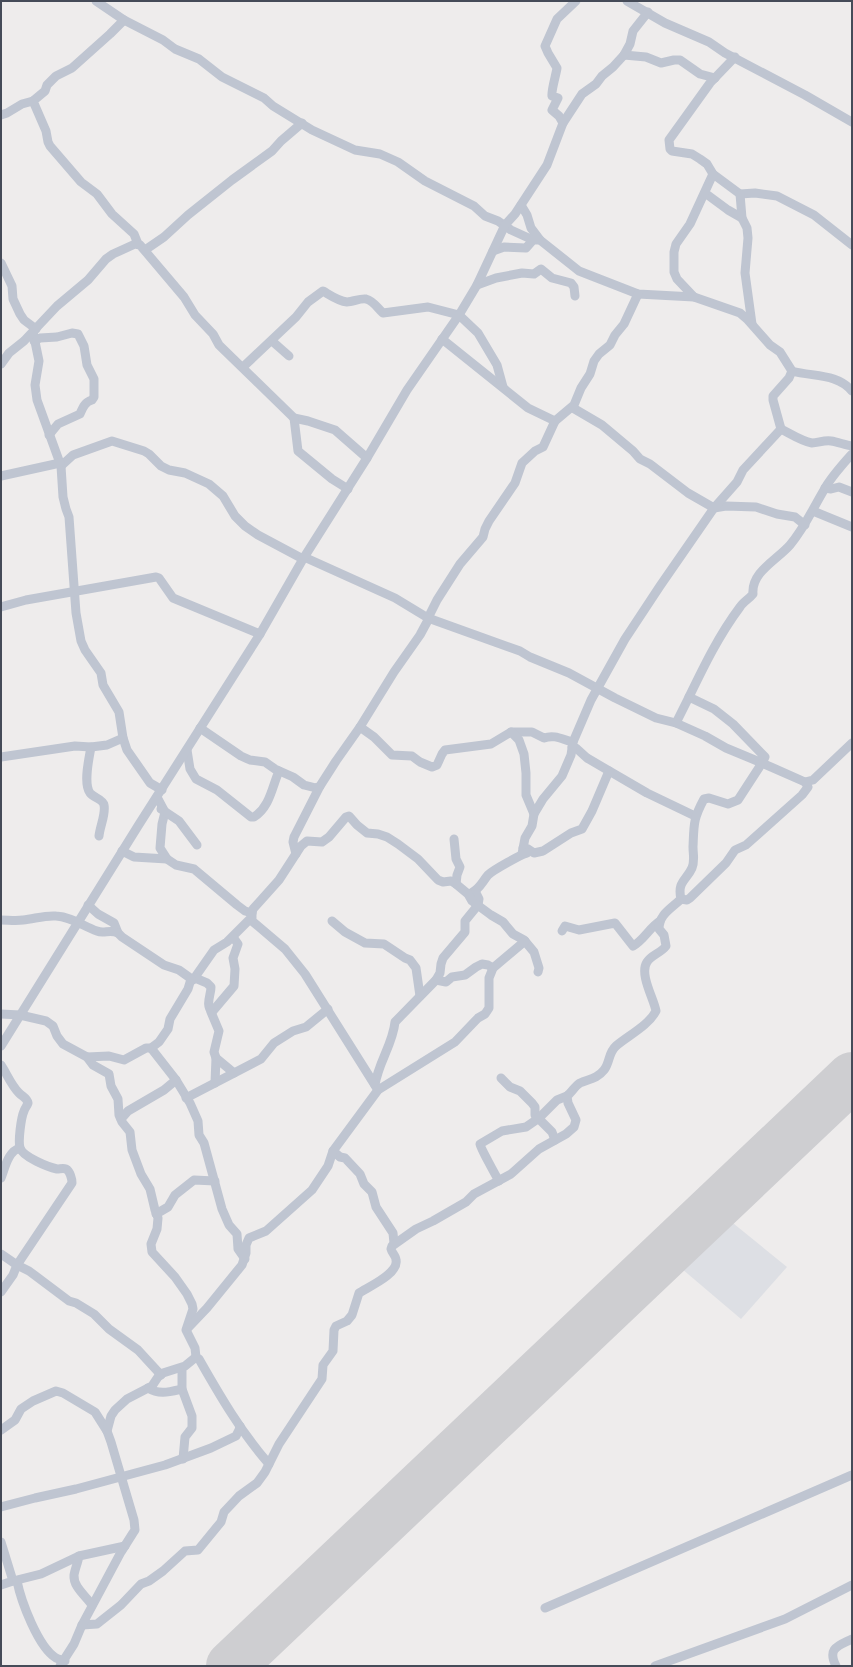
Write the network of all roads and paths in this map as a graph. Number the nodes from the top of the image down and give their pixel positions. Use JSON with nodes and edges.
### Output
{"nodes":[{"id":1,"x":96,"y":1,"type":"edge"},
{"id":2,"x":576,"y":1,"type":"edge"},
{"id":3,"x":627,"y":1,"type":"edge"},
{"id":4,"x":648,"y":12,"type":"junction"},
{"id":5,"x":124,"y":20,"type":"junction"},
{"id":6,"x":624,"y":55,"type":"junction"},
{"id":7,"x":735,"y":58,"type":"junction"},
{"id":8,"x":715,"y":78,"type":"junction"},
{"id":9,"x":33,"y":100,"type":"junction"},
{"id":10,"x":1,"y":115,"type":"edge"},
{"id":11,"x":852,"y":122,"type":"edge"},
{"id":12,"x":302,"y":123,"type":"junction"},
{"id":13,"x":563,"y":123,"type":"junction"},
{"id":14,"x":713,"y":174,"type":"junction"},
{"id":15,"x":705,"y":193,"type":"junction"},
{"id":16,"x":740,"y":194,"type":"junction"},
{"id":17,"x":521,"y":204,"type":"junction"},
{"id":18,"x":742,"y":218,"type":"junction"},
{"id":19,"x":505,"y":226,"type":"junction"},
{"id":20,"x":536,"y":240,"type":"junction"},
{"id":21,"x":852,"y":245,"type":"edge"},
{"id":22,"x":141,"y":247,"type":"junction"},
{"id":23,"x":493,"y":251,"type":"junction"},
{"id":24,"x":1,"y":262,"type":"edge"},
{"id":25,"x":476,"y":284,"type":"junction"},
{"id":26,"x":638,"y":294,"type":"junction"},
{"id":27,"x":574,"y":296,"type":"dead end"},
{"id":28,"x":694,"y":297,"type":"junction"},
{"id":29,"x":459,"y":315,"type":"junction"},
{"id":30,"x":752,"y":324,"type":"junction"},
{"id":31,"x":34,"y":334,"type":"junction"},
{"id":32,"x":442,"y":339,"type":"junction"},
{"id":33,"x":272,"y":341,"type":"junction"},
{"id":34,"x":288,"y":356,"type":"dead end"},
{"id":35,"x":1,"y":364,"type":"edge"},
{"id":36,"x":243,"y":367,"type":"junction"},
{"id":37,"x":792,"y":371,"type":"junction"},
{"id":38,"x":503,"y":387,"type":"junction"},
{"id":39,"x":852,"y":391,"type":"edge"},
{"id":40,"x":573,"y":408,"type":"junction"},
{"id":41,"x":294,"y":418,"type":"junction"},
{"id":42,"x":555,"y":421,"type":"junction"},
{"id":43,"x":781,"y":429,"type":"junction"},
{"id":44,"x":49,"y":435,"type":"junction"},
{"id":45,"x":852,"y":446,"type":"edge"},
{"id":46,"x":852,"y":454,"type":"edge"},
{"id":47,"x":367,"y":458,"type":"junction"},
{"id":48,"x":60,"y":461,"type":"junction"},
{"id":49,"x":1,"y":476,"type":"edge"},
{"id":50,"x":825,"y":488,"type":"junction"},
{"id":51,"x":348,"y":489,"type":"junction"},
{"id":52,"x":852,"y":492,"type":"edge"},
{"id":53,"x":714,"y":508,"type":"junction"},
{"id":54,"x":807,"y":519,"type":"junction"},
{"id":55,"x":852,"y":527,"type":"edge"},
{"id":56,"x":303,"y":558,"type":"junction"},
{"id":57,"x":74,"y":591,"type":"junction"},
{"id":58,"x":1,"y":607,"type":"edge"},
{"id":59,"x":428,"y":618,"type":"junction"},
{"id":60,"x":260,"y":634,"type":"junction"},
{"id":61,"x":598,"y":688,"type":"junction"},
{"id":62,"x":689,"y":697,"type":"junction"},
{"id":63,"x":676,"y":723,"type":"junction"},
{"id":64,"x":360,"y":727,"type":"junction"},
{"id":65,"x":200,"y":728,"type":"junction"},
{"id":66,"x":511,"y":732,"type":"junction"},
{"id":67,"x":123,"y":738,"type":"junction"},
{"id":68,"x":852,"y":743,"type":"edge"},
{"id":69,"x":572,"y":745,"type":"junction"},
{"id":70,"x":91,"y":747,"type":"junction"},
{"id":71,"x":186,"y":750,"type":"junction"},
{"id":72,"x":1,"y":757,"type":"edge"},
{"id":73,"x":762,"y":763,"type":"junction"},
{"id":74,"x":279,"y":771,"type":"junction"},
{"id":75,"x":609,"y":771,"type":"junction"},
{"id":76,"x":808,"y":783,"type":"junction"},
{"id":77,"x":320,"y":786,"type":"junction"},
{"id":78,"x":160,"y":793,"type":"junction"},
{"id":79,"x":150,"y":808,"type":"junction"},
{"id":80,"x":165,"y":812,"type":"junction"},
{"id":81,"x":534,"y":814,"type":"junction"},
{"id":82,"x":695,"y":816,"type":"junction"},
{"id":83,"x":100,"y":836,"type":"dead end"},
{"id":84,"x":454,"y":839,"type":"dead end"},
{"id":85,"x":197,"y":845,"type":"dead end"},
{"id":86,"x":122,"y":851,"type":"junction"},
{"id":87,"x":525,"y":851,"type":"junction"},
{"id":88,"x":296,"y":854,"type":"junction"},
{"id":89,"x":166,"y":859,"type":"junction"},
{"id":90,"x":456,"y":884,"type":"junction"},
{"id":91,"x":472,"y":893,"type":"junction"},
{"id":92,"x":681,"y":899,"type":"junction"},
{"id":93,"x":88,"y":905,"type":"junction"},
{"id":94,"x":478,"y":905,"type":"junction"},
{"id":95,"x":252,"y":915,"type":"junction"},
{"id":96,"x":1,"y":920,"type":"edge"},
{"id":97,"x":79,"y":921,"type":"junction"},
{"id":98,"x":332,"y":921,"type":"dead end"},
{"id":99,"x":660,"y":921,"type":"junction"},
{"id":100,"x":562,"y":931,"type":"dead end"},
{"id":101,"x":118,"y":933,"type":"junction"},
{"id":102,"x":233,"y":937,"type":"junction"},
{"id":103,"x":521,"y":941,"type":"junction"},
{"id":104,"x":493,"y":968,"type":"junction"},
{"id":105,"x":538,"y":972,"type":"dead end"},
{"id":106,"x":193,"y":979,"type":"junction"},
{"id":107,"x":436,"y":980,"type":"junction"},
{"id":108,"x":211,"y":987,"type":"junction"},
{"id":109,"x":229,"y":993,"type":"junction"},
{"id":110,"x":420,"y":996,"type":"junction"},
{"id":111,"x":328,"y":1009,"type":"junction"},
{"id":112,"x":211,"y":1012,"type":"junction"},
{"id":113,"x":1,"y":1014,"type":"edge"},
{"id":114,"x":20,"y":1015,"type":"junction"},
{"id":115,"x":1,"y":1046,"type":"edge"},
{"id":116,"x":151,"y":1048,"type":"junction"},
{"id":117,"x":87,"y":1057,"type":"junction"},
{"id":118,"x":216,"y":1058,"type":"junction"},
{"id":119,"x":1,"y":1065,"type":"edge"},
{"id":120,"x":234,"y":1073,"type":"junction"},
{"id":121,"x":501,"y":1078,"type":"dead end"},
{"id":122,"x":176,"y":1080,"type":"junction"},
{"id":123,"x":216,"y":1083,"type":"junction"},
{"id":124,"x":376,"y":1088,"type":"junction"},
{"id":125,"x":567,"y":1096,"type":"junction"},
{"id":126,"x":186,"y":1098,"type":"junction"},
{"id":127,"x":539,"y":1118,"type":"junction"},
{"id":128,"x":121,"y":1119,"type":"junction"},
{"id":129,"x":555,"y":1140,"type":"junction"},
{"id":130,"x":20,"y":1148,"type":"junction"},
{"id":131,"x":337,"y":1154,"type":"junction"},
{"id":132,"x":1,"y":1178,"type":"edge"},
{"id":133,"x":215,"y":1181,"type":"junction"},
{"id":134,"x":499,"y":1181,"type":"junction"},
{"id":135,"x":156,"y":1214,"type":"junction"},
{"id":136,"x":394,"y":1243,"type":"junction"},
{"id":137,"x":1,"y":1254,"type":"edge"},
{"id":138,"x":245,"y":1259,"type":"junction"},
{"id":139,"x":17,"y":1265,"type":"junction"},
{"id":140,"x":1,"y":1292,"type":"edge"},
{"id":141,"x":186,"y":1330,"type":"junction"},
{"id":142,"x":196,"y":1357,"type":"junction"},
{"id":143,"x":182,"y":1368,"type":"junction"},
{"id":144,"x":161,"y":1375,"type":"junction"},
{"id":145,"x":148,"y":1388,"type":"junction"},
{"id":146,"x":182,"y":1389,"type":"junction"},
{"id":147,"x":1,"y":1430,"type":"edge"},
{"id":148,"x":107,"y":1431,"type":"junction"},
{"id":149,"x":240,"y":1432,"type":"junction"},
{"id":150,"x":183,"y":1459,"type":"junction"},
{"id":151,"x":269,"y":1464,"type":"junction"},
{"id":152,"x":852,"y":1475,"type":"edge"},
{"id":153,"x":121,"y":1476,"type":"junction"},
{"id":154,"x":1,"y":1507,"type":"edge"},
{"id":155,"x":1,"y":1542,"type":"edge"},
{"id":156,"x":125,"y":1546,"type":"junction"},
{"id":157,"x":79,"y":1556,"type":"junction"},
{"id":158,"x":15,"y":1581,"type":"junction"},
{"id":159,"x":1,"y":1585,"type":"edge"},
{"id":160,"x":852,"y":1585,"type":"edge"},
{"id":161,"x":92,"y":1605,"type":"junction"},
{"id":162,"x":545,"y":1608,"type":"dead end"},
{"id":163,"x":82,"y":1625,"type":"junction"},
{"id":164,"x":852,"y":1639,"type":"edge"},
{"id":165,"x":63,"y":1663,"type":"edge"},
{"id":166,"x":655,"y":1666,"type":"edge"},
{"id":167,"x":836,"y":1666,"type":"edge"}],
"edges":[{"from":1,"to":5,"type":"street"},
{"from":2,"to":13,"type":"street"},
{"from":3,"to":4,"type":"street"},
{"from":4,"to":6,"type":"street"},
{"from":4,"to":7,"type":"street"},
{"from":5,"to":9,"type":"street"},
{"from":5,"to":12,"type":"street"},
{"from":6,"to":8,"type":"street"},
{"from":6,"to":13,"type":"street"},
{"from":7,"to":8,"type":"street"},
{"from":7,"to":11,"type":"street"},
{"from":8,"to":14,"type":"street"},
{"from":9,"to":10,"type":"street"},
{"from":9,"to":22,"type":"street"},
{"from":12,"to":19,"type":"street"},
{"from":12,"to":22,"type":"street"},
{"from":13,"to":17,"type":"street"},
{"from":14,"to":15,"type":"street"},
{"from":14,"to":16,"type":"street"},
{"from":15,"to":18,"type":"street"},
{"from":15,"to":28,"type":"street"},
{"from":16,"to":18,"type":"street"},
{"from":16,"to":21,"type":"street"},
{"from":17,"to":19,"type":"street"},
{"from":17,"to":20,"type":"street"},
{"from":18,"to":30,"type":"street"},
{"from":19,"to":20,"type":"street"},
{"from":19,"to":23,"type":"street"},
{"from":20,"to":23,"type":"street"},
{"from":20,"to":26,"type":"street"},
{"from":22,"to":31,"type":"street"},
{"from":22,"to":36,"type":"street"},
{"from":23,"to":25,"type":"street"},
{"from":24,"to":31,"type":"street"},
{"from":25,"to":27,"type":"street"},
{"from":25,"to":29,"type":"street"},
{"from":26,"to":28,"type":"street"},
{"from":26,"to":40,"type":"street"},
{"from":28,"to":30,"type":"street"},
{"from":29,"to":32,"type":"street"},
{"from":29,"to":33,"type":"street"},
{"from":29,"to":38,"type":"street"},
{"from":30,"to":37,"type":"street"},
{"from":31,"to":35,"type":"street"},
{"from":31,"to":44,"type":"street"},
{"from":31,"to":44,"type":"street"},
{"from":32,"to":38,"type":"street"},
{"from":32,"to":47,"type":"street"},
{"from":33,"to":34,"type":"street"},
{"from":33,"to":36,"type":"street"},
{"from":36,"to":41,"type":"street"},
{"from":37,"to":39,"type":"street"},
{"from":37,"to":43,"type":"street"},
{"from":38,"to":42,"type":"street"},
{"from":40,"to":42,"type":"street"},
{"from":40,"to":53,"type":"street"},
{"from":41,"to":47,"type":"street"},
{"from":41,"to":51,"type":"street"},
{"from":42,"to":59,"type":"street"},
{"from":43,"to":45,"type":"street"},
{"from":43,"to":53,"type":"street"},
{"from":44,"to":48,"type":"street"},
{"from":46,"to":50,"type":"street"},
{"from":47,"to":51,"type":"street"},
{"from":48,"to":49,"type":"street"},
{"from":48,"to":56,"type":"street"},
{"from":48,"to":57,"type":"street"},
{"from":50,"to":52,"type":"street"},
{"from":50,"to":54,"type":"street"},
{"from":51,"to":56,"type":"street"},
{"from":53,"to":54,"type":"street"},
{"from":53,"to":61,"type":"street"},
{"from":54,"to":55,"type":"street"},
{"from":54,"to":62,"type":"street"},
{"from":56,"to":59,"type":"street"},
{"from":56,"to":60,"type":"street"},
{"from":57,"to":58,"type":"street"},
{"from":57,"to":60,"type":"street"},
{"from":57,"to":67,"type":"street"},
{"from":59,"to":61,"type":"street"},
{"from":59,"to":64,"type":"street"},
{"from":60,"to":65,"type":"street"},
{"from":61,"to":63,"type":"street"},
{"from":61,"to":69,"type":"street"},
{"from":62,"to":63,"type":"street"},
{"from":62,"to":73,"type":"street"},
{"from":63,"to":73,"type":"street"},
{"from":64,"to":66,"type":"street"},
{"from":64,"to":77,"type":"street"},
{"from":65,"to":71,"type":"street"},
{"from":65,"to":74,"type":"street"},
{"from":66,"to":69,"type":"street"},
{"from":66,"to":81,"type":"street"},
{"from":67,"to":70,"type":"street"},
{"from":67,"to":78,"type":"street"},
{"from":68,"to":76,"type":"street"},
{"from":69,"to":75,"type":"street"},
{"from":69,"to":81,"type":"street"},
{"from":70,"to":72,"type":"street"},
{"from":70,"to":83,"type":"street"},
{"from":71,"to":74,"type":"street"},
{"from":71,"to":78,"type":"street"},
{"from":73,"to":76,"type":"street"},
{"from":73,"to":82,"type":"street"},
{"from":74,"to":77,"type":"street"},
{"from":75,"to":82,"type":"street"},
{"from":75,"to":87,"type":"street"},
{"from":76,"to":92,"type":"street"},
{"from":77,"to":88,"type":"street"},
{"from":78,"to":79,"type":"street"},
{"from":78,"to":80,"type":"street"},
{"from":79,"to":80,"type":"street"},
{"from":79,"to":86,"type":"street"},
{"from":80,"to":85,"type":"street"},
{"from":80,"to":89,"type":"street"},
{"from":81,"to":87,"type":"street"},
{"from":82,"to":92,"type":"street"},
{"from":84,"to":90,"type":"street"},
{"from":86,"to":89,"type":"street"},
{"from":86,"to":93,"type":"street"},
{"from":87,"to":91,"type":"street"},
{"from":88,"to":90,"type":"street"},
{"from":88,"to":95,"type":"street"},
{"from":89,"to":95,"type":"street"},
{"from":90,"to":91,"type":"street"},
{"from":91,"to":94,"type":"street"},
{"from":92,"to":99,"type":"street"},
{"from":93,"to":97,"type":"street"},
{"from":93,"to":101,"type":"street"},
{"from":94,"to":103,"type":"street"},
{"from":94,"to":107,"type":"street"},
{"from":95,"to":102,"type":"street"},
{"from":95,"to":111,"type":"street"},
{"from":96,"to":97,"type":"street"},
{"from":97,"to":101,"type":"street"},
{"from":97,"to":114,"type":"street"},
{"from":98,"to":110,"type":"street"},
{"from":99,"to":100,"type":"street"},
{"from":99,"to":125,"type":"street"},
{"from":101,"to":106,"type":"street"},
{"from":102,"to":106,"type":"street"},
{"from":102,"to":109,"type":"street"},
{"from":103,"to":104,"type":"street"},
{"from":103,"to":105,"type":"street"},
{"from":104,"to":107,"type":"street"},
{"from":104,"to":124,"type":"street"},
{"from":106,"to":108,"type":"street"},
{"from":106,"to":116,"type":"street"},
{"from":107,"to":110,"type":"street"},
{"from":108,"to":109,"type":"street"},
{"from":108,"to":112,"type":"street"},
{"from":109,"to":112,"type":"street"},
{"from":110,"to":124,"type":"street"},
{"from":111,"to":120,"type":"street"},
{"from":111,"to":124,"type":"street"},
{"from":112,"to":118,"type":"street"},
{"from":113,"to":114,"type":"street"},
{"from":114,"to":115,"type":"street"},
{"from":114,"to":117,"type":"street"},
{"from":116,"to":117,"type":"street"},
{"from":116,"to":122,"type":"street"},
{"from":117,"to":128,"type":"street"},
{"from":118,"to":120,"type":"street"},
{"from":118,"to":123,"type":"street"},
{"from":119,"to":130,"type":"street"},
{"from":120,"to":123,"type":"street"},
{"from":121,"to":127,"type":"street"},
{"from":122,"to":126,"type":"street"},
{"from":122,"to":128,"type":"street"},
{"from":123,"to":126,"type":"street"},
{"from":124,"to":131,"type":"street"},
{"from":125,"to":127,"type":"street"},
{"from":125,"to":129,"type":"street"},
{"from":126,"to":133,"type":"street"},
{"from":127,"to":129,"type":"street"},
{"from":127,"to":134,"type":"street"},
{"from":128,"to":135,"type":"street"},
{"from":129,"to":134,"type":"street"},
{"from":130,"to":132,"type":"street"},
{"from":130,"to":139,"type":"street"},
{"from":131,"to":136,"type":"street"},
{"from":131,"to":138,"type":"street"},
{"from":133,"to":135,"type":"street"},
{"from":133,"to":138,"type":"street"},
{"from":134,"to":136,"type":"street"},
{"from":135,"to":141,"type":"street"},
{"from":136,"to":151,"type":"street"},
{"from":137,"to":139,"type":"street"},
{"from":138,"to":141,"type":"street"},
{"from":139,"to":140,"type":"street"},
{"from":139,"to":144,"type":"street"},
{"from":141,"to":142,"type":"street"},
{"from":142,"to":143,"type":"street"},
{"from":142,"to":149,"type":"street"},
{"from":143,"to":144,"type":"street"},
{"from":143,"to":146,"type":"street"},
{"from":144,"to":145,"type":"street"},
{"from":145,"to":146,"type":"street"},
{"from":145,"to":148,"type":"street"},
{"from":146,"to":150,"type":"street"},
{"from":147,"to":148,"type":"street"},
{"from":148,"to":153,"type":"street"},
{"from":149,"to":150,"type":"street"},
{"from":149,"to":151,"type":"street"},
{"from":150,"to":153,"type":"street"},
{"from":151,"to":163,"type":"street"},
{"from":152,"to":162,"type":"street"},
{"from":153,"to":154,"type":"street"},
{"from":153,"to":156,"type":"street"},
{"from":155,"to":158,"type":"street"},
{"from":156,"to":157,"type":"street"},
{"from":156,"to":161,"type":"street"},
{"from":157,"to":158,"type":"street"},
{"from":157,"to":161,"type":"street"},
{"from":158,"to":159,"type":"street"},
{"from":158,"to":165,"type":"street"},
{"from":160,"to":166,"type":"street"},
{"from":161,"to":163,"type":"street"},
{"from":163,"to":165,"type":"street"},
{"from":164,"to":167,"type":"street"}]}
